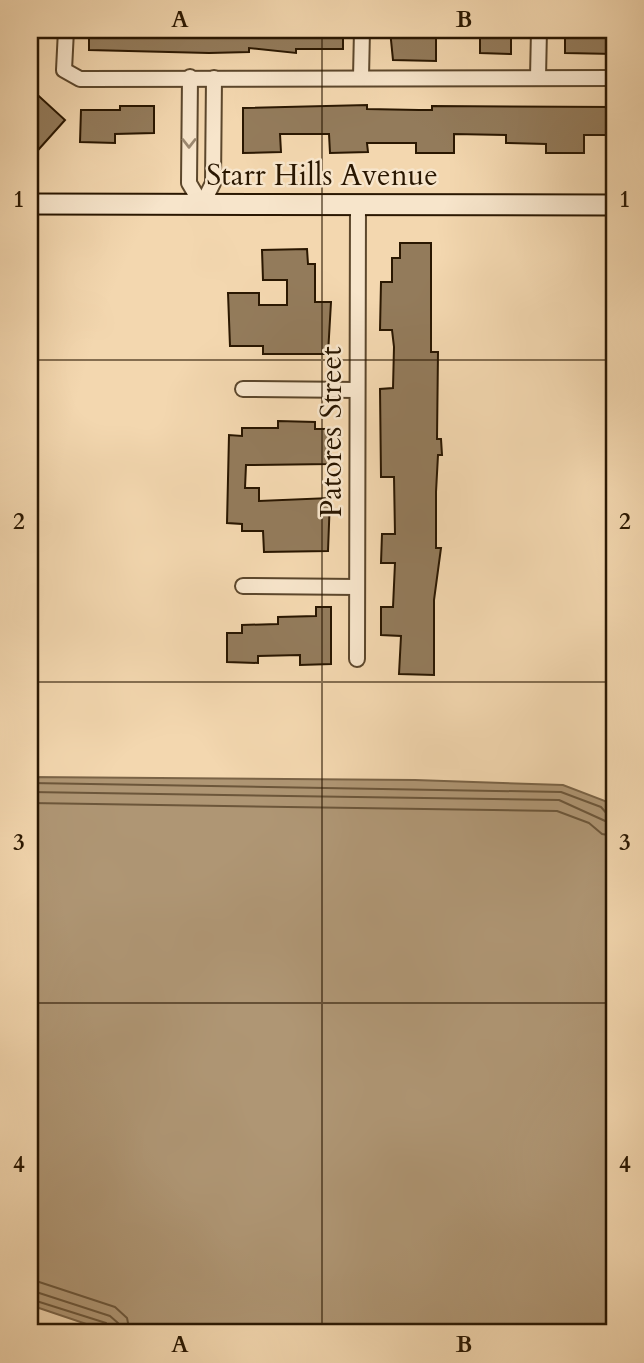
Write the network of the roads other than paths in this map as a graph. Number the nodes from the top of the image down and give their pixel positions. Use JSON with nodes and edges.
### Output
{"nodes":[{"id":1,"x":66,"y":30,"type":"edge"},
{"id":2,"x":362,"y":30,"type":"edge"},
{"id":3,"x":539,"y":30,"type":"edge"},
{"id":4,"x":190,"y":77,"type":"junction"},
{"id":5,"x":361,"y":77,"type":"junction"},
{"id":6,"x":538,"y":77,"type":"junction"},
{"id":7,"x":214,"y":78,"type":"junction"},
{"id":8,"x":614,"y":78,"type":"edge"},
{"id":9,"x":30,"y":204,"type":"edge"},
{"id":10,"x":358,"y":204,"type":"junction"},
{"id":11,"x":202,"y":205,"type":"junction"},
{"id":12,"x":614,"y":205,"type":"edge"},
{"id":13,"x":243,"y":389,"type":"dead end"},
{"id":14,"x":357,"y":390,"type":"junction"},
{"id":15,"x":243,"y":586,"type":"dead end"},
{"id":16,"x":357,"y":587,"type":"junction"},
{"id":17,"x":357,"y":659,"type":"dead end"}],
"edges":[{"from":1,"to":4,"type":"street"},
{"from":2,"to":5,"type":"street"},
{"from":3,"to":6,"type":"street"},
{"from":4,"to":7,"type":"street"},
{"from":4,"to":11,"type":"street","one_way":true},
{"from":5,"to":6,"type":"street"},
{"from":5,"to":7,"type":"street"},
{"from":6,"to":8,"type":"street"},
{"from":7,"to":11,"type":"street"},
{"from":9,"to":11,"type":"street","name":"Starr Hills Avenue"},
{"from":10,"to":11,"type":"street","name":"Starr Hills Avenue"},
{"from":10,"to":12,"type":"street","name":"Starr Hills Avenue"},
{"from":10,"to":14,"type":"street","name":"Patores Street"},
{"from":13,"to":14,"type":"street"},
{"from":14,"to":16,"type":"street","name":"Patores Street"},
{"from":15,"to":16,"type":"street"},
{"from":16,"to":17,"type":"street","name":"Patores Street"}]}
